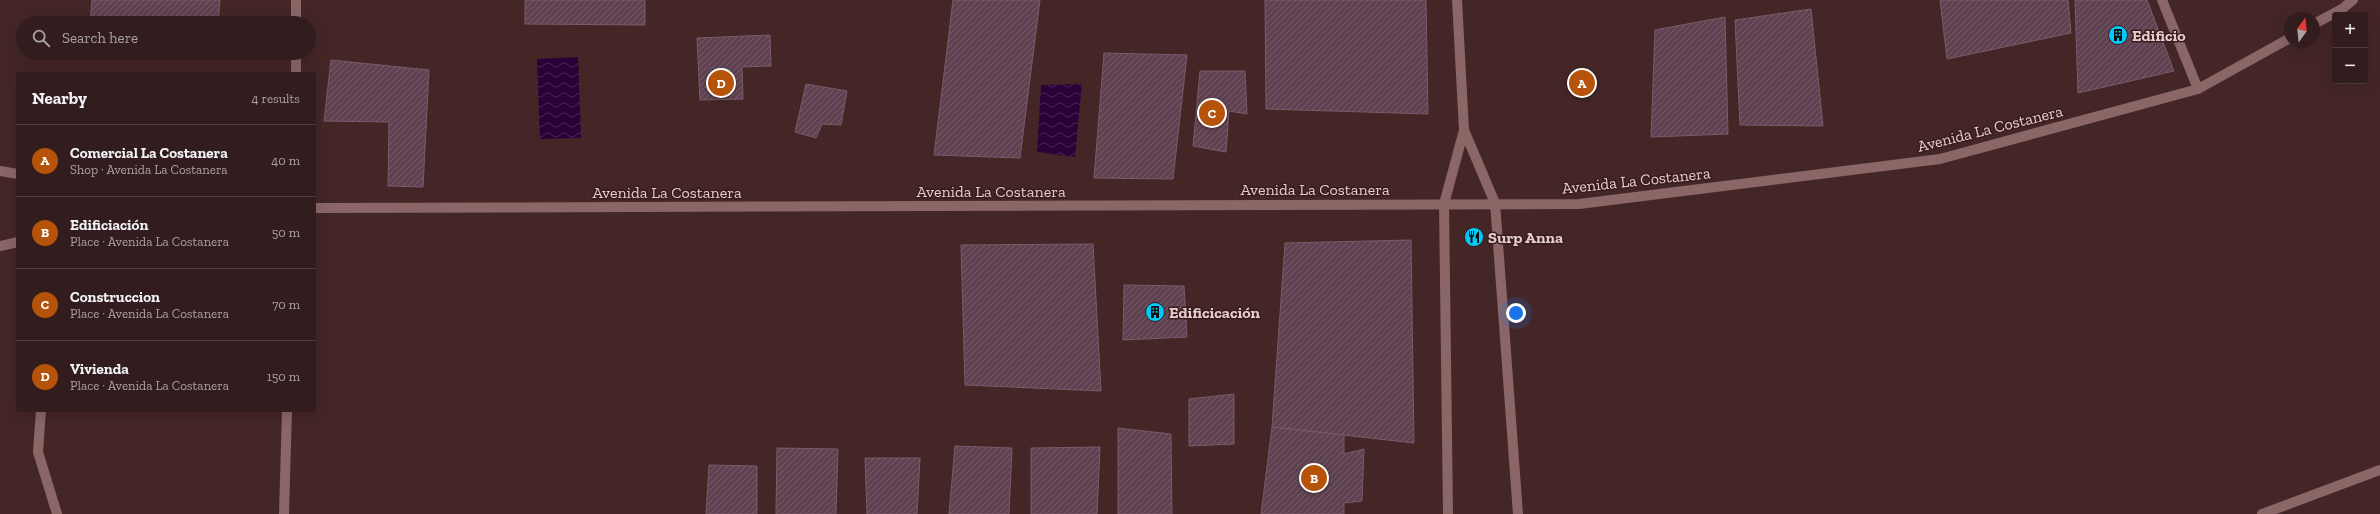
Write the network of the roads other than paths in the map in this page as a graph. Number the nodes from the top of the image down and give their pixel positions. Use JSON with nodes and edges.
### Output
{"nodes":[{"id":1,"x":296,"y":0,"type":"edge"},
{"id":2,"x":1457,"y":0,"type":"edge"},
{"id":3,"x":2162,"y":0,"type":"edge"},
{"id":4,"x":2353,"y":0,"type":"edge"},
{"id":5,"x":296,"y":16,"type":"edge"},
{"id":6,"x":2320,"y":21,"type":"edge"},
{"id":7,"x":2284,"y":41,"type":"edge"},
{"id":8,"x":296,"y":60,"type":"edge"},
{"id":9,"x":296,"y":72,"type":"edge"},
{"id":10,"x":2198,"y":88,"type":"junction"},
{"id":11,"x":1464,"y":130,"type":"junction"},
{"id":12,"x":0,"y":171,"type":"edge"},
{"id":13,"x":16,"y":174,"type":"edge"},
{"id":14,"x":1494,"y":203,"type":"junction"},
{"id":15,"x":1444,"y":204,"type":"junction"},
{"id":16,"x":316,"y":208,"type":"edge"},
{"id":17,"x":16,"y":242,"type":"edge"},
{"id":18,"x":0,"y":246,"type":"edge"},
{"id":19,"x":41,"y":412,"type":"edge"},
{"id":20,"x":287,"y":412,"type":"edge"},
{"id":21,"x":2380,"y":470,"type":"edge"},
{"id":22,"x":57,"y":514,"type":"edge"},
{"id":23,"x":284,"y":514,"type":"edge"},
{"id":24,"x":1448,"y":514,"type":"edge"},
{"id":25,"x":1518,"y":514,"type":"edge"},
{"id":26,"x":2262,"y":514,"type":"edge"}],
"edges":[{"from":1,"to":5,"type":"street"},
{"from":2,"to":11,"type":"street"},
{"from":3,"to":10,"type":"street"},
{"from":4,"to":6,"type":"street"},
{"from":7,"to":10,"type":"street","name":"Avenida La Costanera"},
{"from":8,"to":9,"type":"street"},
{"from":10,"to":14,"type":"street","name":"Avenida La Costanera"},
{"from":11,"to":14,"type":"street"},
{"from":11,"to":15,"type":"street"},
{"from":12,"to":13,"type":"street"},
{"from":14,"to":15,"type":"street","name":"Avenida La Costanera"},
{"from":14,"to":25,"type":"street"},
{"from":15,"to":16,"type":"street","name":"Avenida La Costanera"},
{"from":15,"to":24,"type":"street"},
{"from":17,"to":18,"type":"street"},
{"from":19,"to":22,"type":"street"},
{"from":20,"to":23,"type":"street"},
{"from":21,"to":26,"type":"street"}]}
